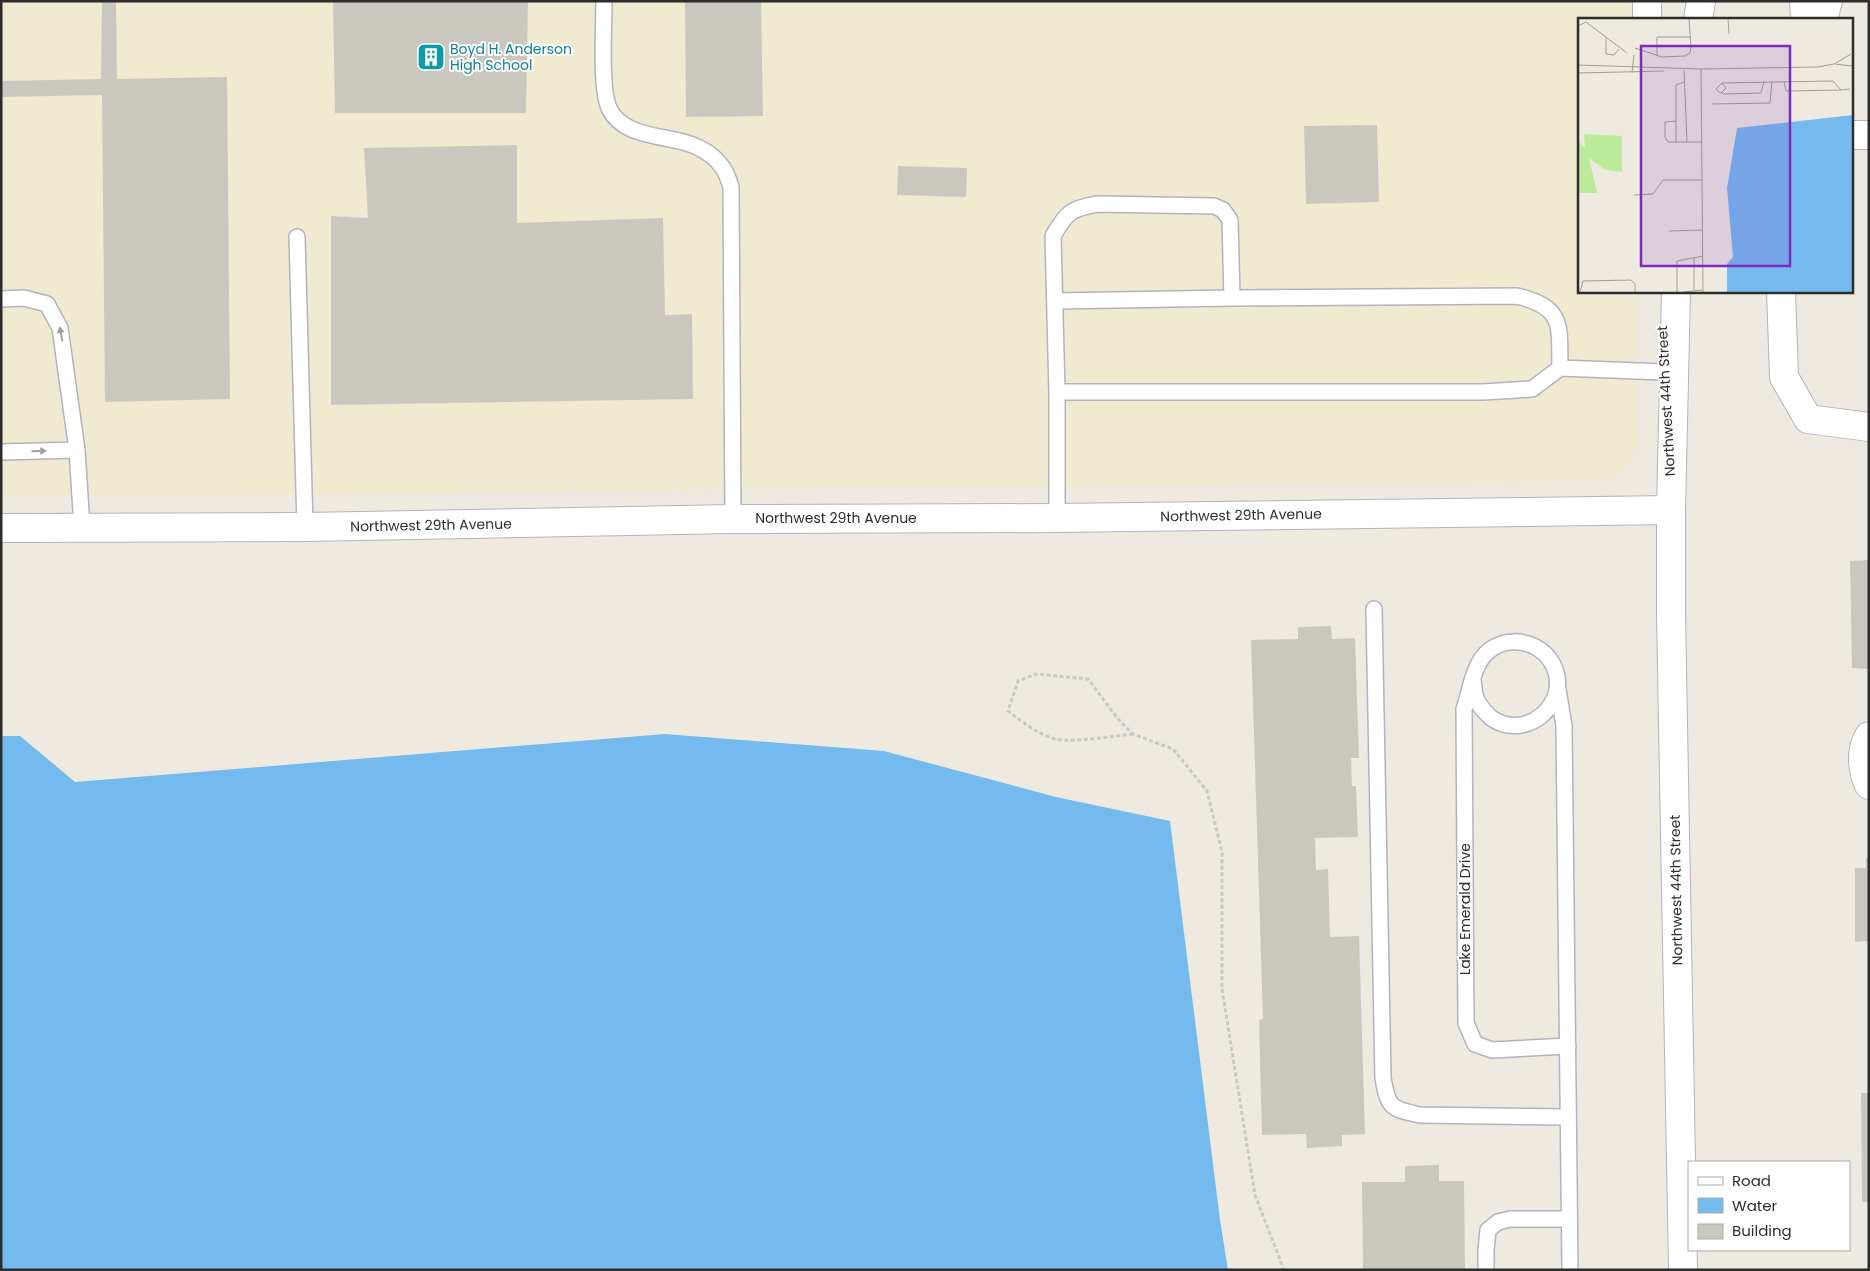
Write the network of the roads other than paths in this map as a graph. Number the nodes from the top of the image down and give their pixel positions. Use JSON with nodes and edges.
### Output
{"nodes":[{"id":1,"x":604,"y":1,"type":"edge"},
{"id":2,"x":1646,"y":1,"type":"edge"},
{"id":3,"x":1701,"y":1,"type":"edge"},
{"id":4,"x":1804,"y":1,"type":"edge"},
{"id":5,"x":1828,"y":1,"type":"edge"},
{"id":6,"x":1647,"y":18,"type":"edge"},
{"id":7,"x":1698,"y":18,"type":"edge"},
{"id":8,"x":1805,"y":18,"type":"edge"},
{"id":9,"x":1824,"y":18,"type":"edge"},
{"id":10,"x":1852,"y":135,"type":"edge"},
{"id":11,"x":1869,"y":135,"type":"edge"},
{"id":12,"x":297,"y":237,"type":"dead end"},
{"id":13,"x":1660,"y":292,"type":"edge"},
{"id":14,"x":1676,"y":292,"type":"edge"},
{"id":15,"x":1781,"y":292,"type":"edge"},
{"id":16,"x":1232,"y":298,"type":"junction"},
{"id":17,"x":1,"y":299,"type":"edge"},
{"id":18,"x":1055,"y":302,"type":"junction"},
{"id":19,"x":1560,"y":368,"type":"junction"},
{"id":20,"x":1664,"y":372,"type":"junction"},
{"id":21,"x":1057,"y":392,"type":"junction"},
{"id":22,"x":1869,"y":427,"type":"edge"},
{"id":23,"x":77,"y":450,"type":"junction"},
{"id":24,"x":1,"y":452,"type":"edge"},
{"id":25,"x":1671,"y":510,"type":"junction"},
{"id":26,"x":1057,"y":518,"type":"junction"},
{"id":27,"x":733,"y":519,"type":"junction"},
{"id":28,"x":82,"y":527,"type":"junction"},
{"id":29,"x":305,"y":527,"type":"junction"},
{"id":30,"x":1,"y":528,"type":"edge"},
{"id":31,"x":1374,"y":610,"type":"dead end"},
{"id":32,"x":1473,"y":680,"type":"junction"},
{"id":33,"x":1558,"y":686,"type":"junction"},
{"id":34,"x":1869,"y":736,"type":"edge"},
{"id":35,"x":1869,"y":786,"type":"edge"},
{"id":36,"x":1568,"y":1046,"type":"junction"},
{"id":37,"x":1568,"y":1117,"type":"junction"},
{"id":38,"x":1570,"y":1219,"type":"junction"},
{"id":39,"x":1486,"y":1270,"type":"edge"},
{"id":40,"x":1570,"y":1270,"type":"edge"},
{"id":41,"x":1683,"y":1270,"type":"edge"}],
"edges":[{"from":1,"to":27,"type":"lane"},
{"from":2,"to":6,"type":"street"},
{"from":3,"to":7,"type":"street"},
{"from":4,"to":8,"type":"street"},
{"from":5,"to":9,"type":"street"},
{"from":10,"to":11,"type":"street"},
{"from":12,"to":29,"type":"lane"},
{"from":13,"to":20,"type":"street","name":"Northwest 44th Street"},
{"from":14,"to":25,"type":"street","name":"Northwest 44th Street"},
{"from":15,"to":22,"type":"street"},
{"from":16,"to":18,"type":"lane"},
{"from":16,"to":18,"type":"lane"},
{"from":16,"to":19,"type":"lane"},
{"from":23,"to":17,"type":"lane","one_way":true},
{"from":18,"to":21,"type":"lane"},
{"from":19,"to":20,"type":"lane"},
{"from":19,"to":21,"type":"lane"},
{"from":20,"to":25,"type":"street","name":"Northwest 44th Street"},
{"from":21,"to":26,"type":"lane"},
{"from":24,"to":23,"type":"lane","one_way":true},
{"from":23,"to":28,"type":"lane"},
{"from":25,"to":26,"type":"street","name":"Northwest 29th Avenue"},
{"from":25,"to":41,"type":"street","name":"Northwest 44th Street"},
{"from":26,"to":27,"type":"street","name":"Northwest 29th Avenue"},
{"from":27,"to":29,"type":"street","name":"Northwest 29th Avenue"},
{"from":28,"to":29,"type":"street","name":"Northwest 29th Avenue"},
{"from":28,"to":30,"type":"street","name":"Northwest 29th Avenue"},
{"from":31,"to":37,"type":"lane"},
{"from":32,"to":33,"type":"lane","name":"Lake Emerald Drive"},
{"from":32,"to":33,"type":"lane"},
{"from":32,"to":36,"type":"lane","name":"Lake Emerald Drive"},
{"from":33,"to":36,"type":"lane","name":"Lake Emerald Drive"},
{"from":34,"to":35,"type":"street"},
{"from":36,"to":37,"type":"lane","name":"Lake Emerald Drive"},
{"from":37,"to":38,"type":"lane","name":"Lake Emerald Drive"},
{"from":38,"to":39,"type":"lane"},
{"from":38,"to":40,"type":"lane","name":"Lake Emerald Drive"}]}
